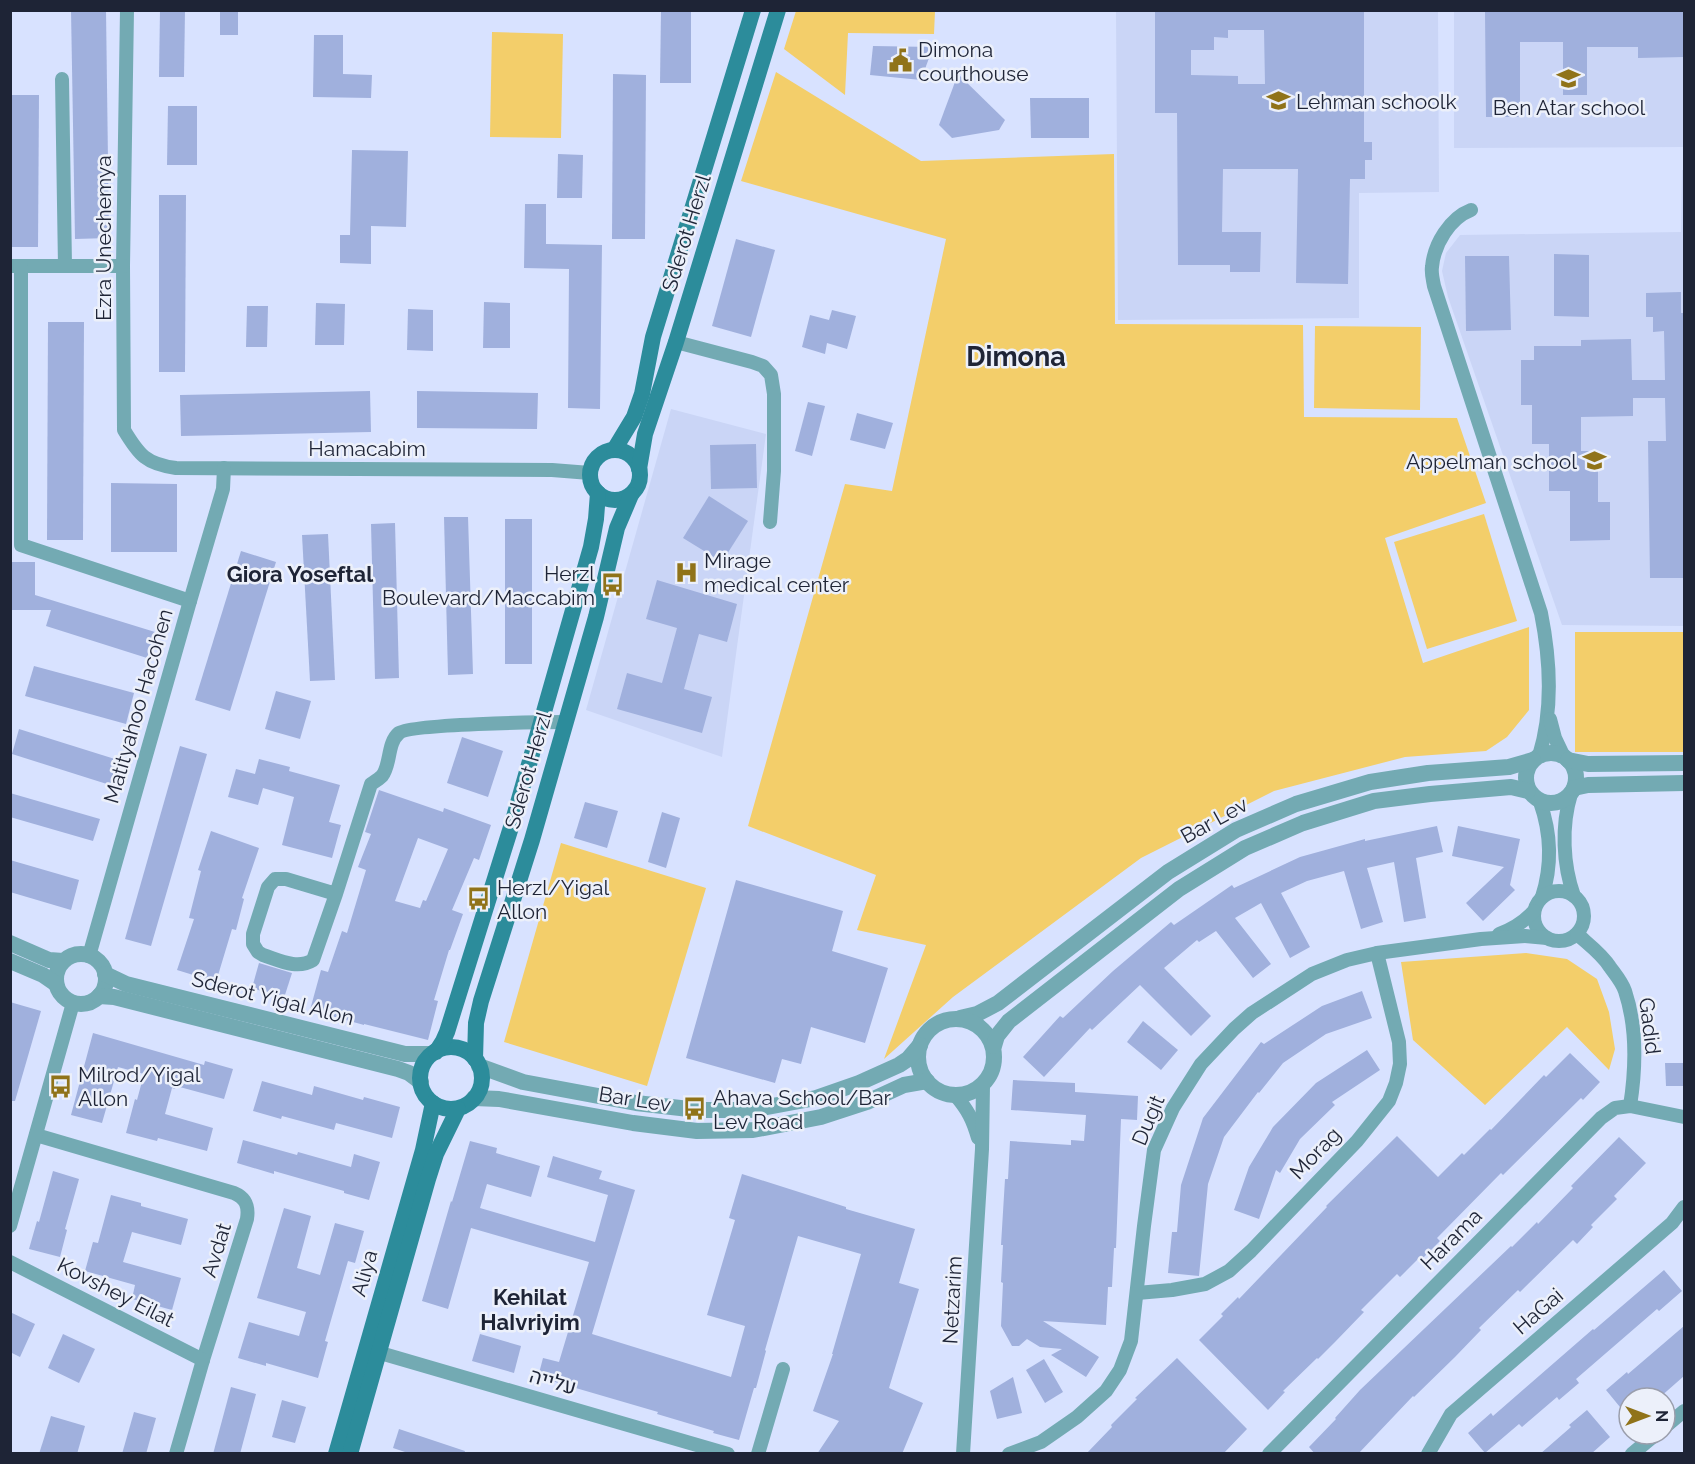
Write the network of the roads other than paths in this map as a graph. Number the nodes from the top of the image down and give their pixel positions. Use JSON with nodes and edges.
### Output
{"nodes":[{"id":1,"x":127,"y":10,"type":"edge"},
{"id":2,"x":753,"y":10,"type":"edge"},
{"id":3,"x":778,"y":10,"type":"edge"},
{"id":4,"x":62,"y":79,"type":"dead end"},
{"id":5,"x":1471,"y":210,"type":"dead end"},
{"id":6,"x":16,"y":266,"type":"edge"},
{"id":7,"x":65,"y":266,"type":"junction"},
{"id":8,"x":123,"y":266,"type":"junction"},
{"id":9,"x":676,"y":342,"type":"junction"},
{"id":10,"x":614,"y":450,"type":"junction"},
{"id":11,"x":146,"y":458,"type":"joint"},
{"id":12,"x":224,"y":468,"type":"junction"},
{"id":13,"x":639,"y":469,"type":"junction"},
{"id":14,"x":590,"y":473,"type":"junction"},
{"id":15,"x":598,"y":494,"type":"junction"},
{"id":16,"x":631,"y":495,"type":"junction"},
{"id":17,"x":770,"y":522,"type":"dead end"},
{"id":18,"x":190,"y":600,"type":"junction"},
{"id":19,"x":1548,"y":711,"type":"junction"},
{"id":20,"x":541,"y":722,"type":"junction"},
{"id":21,"x":565,"y":722,"type":"junction"},
{"id":22,"x":1536,"y":758,"type":"junction"},
{"id":23,"x":1566,"y":759,"type":"junction"},
{"id":24,"x":1684,"y":763,"type":"edge"},
{"id":25,"x":1684,"y":783,"type":"edge"},
{"id":26,"x":1572,"y":791,"type":"junction"},
{"id":27,"x":1534,"y":796,"type":"junction"},
{"id":28,"x":336,"y":894,"type":"junction"},
{"id":29,"x":1574,"y":896,"type":"junction"},
{"id":30,"x":1542,"y":897,"type":"junction"},
{"id":31,"x":1534,"y":911,"type":"junction"},
{"id":32,"x":1577,"y":934,"type":"junction"},
{"id":33,"x":1547,"y":938,"type":"junction"},
{"id":34,"x":1481,"y":939,"type":"junction"},
{"id":35,"x":10,"y":943,"type":"edge"},
{"id":36,"x":1377,"y":954,"type":"junction"},
{"id":37,"x":89,"y":956,"type":"junction"},
{"id":38,"x":10,"y":961,"type":"edge"},
{"id":39,"x":63,"y":961,"type":"junction"},
{"id":40,"x":105,"y":974,"type":"junction"},
{"id":41,"x":56,"y":984,"type":"junction"},
{"id":42,"x":99,"y":996,"type":"junction"},
{"id":43,"x":73,"y":1003,"type":"junction"},
{"id":44,"x":960,"y":1018,"type":"junction"},
{"id":45,"x":920,"y":1045,"type":"junction"},
{"id":46,"x":994,"y":1046,"type":"junction"},
{"id":47,"x":434,"y":1053,"type":"junction"},
{"id":48,"x":477,"y":1063,"type":"junction"},
{"id":49,"x":927,"y":1081,"type":"junction"},
{"id":50,"x":420,"y":1082,"type":"junction"},
{"id":51,"x":983,"y":1084,"type":"junction"},
{"id":52,"x":955,"y":1095,"type":"junction"},
{"id":53,"x":474,"y":1098,"type":"junction"},
{"id":54,"x":433,"y":1103,"type":"junction"},
{"id":55,"x":1630,"y":1106,"type":"junction"},
{"id":56,"x":458,"y":1109,"type":"junction"},
{"id":57,"x":1684,"y":1117,"type":"edge"},
{"id":58,"x":36,"y":1135,"type":"junction"},
{"id":59,"x":982,"y":1149,"type":"junction"},
{"id":60,"x":1684,"y":1207,"type":"edge"},
{"id":61,"x":10,"y":1226,"type":"edge"},
{"id":62,"x":10,"y":1262,"type":"edge"},
{"id":63,"x":1137,"y":1293,"type":"junction"},
{"id":64,"x":373,"y":1350,"type":"junction"},
{"id":65,"x":203,"y":1360,"type":"junction"},
{"id":66,"x":783,"y":1369,"type":"dead end"},
{"id":67,"x":176,"y":1454,"type":"edge"},
{"id":68,"x":336,"y":1454,"type":"edge"},
{"id":69,"x":351,"y":1454,"type":"edge"},
{"id":70,"x":728,"y":1454,"type":"edge"},
{"id":71,"x":759,"y":1454,"type":"edge"},
{"id":72,"x":963,"y":1454,"type":"edge"},
{"id":73,"x":1010,"y":1454,"type":"edge"},
{"id":74,"x":1269,"y":1454,"type":"edge"},
{"id":75,"x":1428,"y":1454,"type":"edge"}],
"edges":[{"from":1,"to":8,"type":"street","name":"Ezra Unechemya"},
{"from":2,"to":10,"type":"main road","name":"Sderot Herzl"},
{"from":3,"to":9,"type":"main road","name":"Sderot Herzl"},
{"from":4,"to":7,"type":"street"},
{"from":5,"to":19,"type":"street"},
{"from":6,"to":7,"type":"street"},
{"from":6,"to":18,"type":"street"},
{"from":7,"to":8,"type":"street"},
{"from":8,"to":11,"type":"street","name":"Ezra Unechemya"},
{"from":9,"to":13,"type":"main road","name":"Sderot Herzl"},
{"from":9,"to":17,"type":"street"},
{"from":10,"to":13,"type":"main road"},
{"from":10,"to":14,"type":"main road"},
{"from":11,"to":12,"type":"street","name":"Hamacabim"},
{"from":12,"to":14,"type":"street","name":"Hamacabim"},
{"from":12,"to":18,"type":"street","name":"Matityahoo Hacohen"},
{"from":13,"to":16,"type":"main road"},
{"from":14,"to":15,"type":"main road"},
{"from":15,"to":16,"type":"main road"},
{"from":15,"to":20,"type":"main road","name":"Sderot Herzl"},
{"from":16,"to":21,"type":"main road","name":"Sderot Herzl"},
{"from":18,"to":37,"type":"street","name":"Matityahoo Hacohen"},
{"from":19,"to":22,"type":"street"},
{"from":19,"to":23,"type":"street"},
{"from":20,"to":21,"type":"street"},
{"from":20,"to":28,"type":"street"},
{"from":20,"to":47,"type":"main road","name":"Sderot Herzl"},
{"from":21,"to":48,"type":"main road","name":"Sderot Herzl"},
{"from":22,"to":23,"type":"street"},
{"from":22,"to":27,"type":"street"},
{"from":22,"to":44,"type":"street","name":"Bar Lev"},
{"from":23,"to":24,"type":"street"},
{"from":23,"to":26,"type":"street"},
{"from":25,"to":26,"type":"street"},
{"from":26,"to":27,"type":"street"},
{"from":26,"to":29,"type":"street"},
{"from":27,"to":30,"type":"street"},
{"from":27,"to":46,"type":"street","name":"Bar Lev"},
{"from":28,"to":28,"type":"street"},
{"from":29,"to":30,"type":"street"},
{"from":29,"to":32,"type":"street"},
{"from":30,"to":31,"type":"street"},
{"from":31,"to":33,"type":"street"},
{"from":31,"to":34,"type":"street","name":"Dugit"},
{"from":32,"to":33,"type":"street"},
{"from":32,"to":55,"type":"street","name":"Gadid"},
{"from":33,"to":34,"type":"street","name":"Dugit"},
{"from":34,"to":36,"type":"street","name":"Dugit"},
{"from":35,"to":39,"type":"street"},
{"from":36,"to":63,"type":"street","name":"Dugit"},
{"from":36,"to":63,"type":"street","name":"Morag"},
{"from":37,"to":39,"type":"street"},
{"from":37,"to":40,"type":"street"},
{"from":38,"to":41,"type":"street"},
{"from":39,"to":41,"type":"street"},
{"from":40,"to":42,"type":"street"},
{"from":40,"to":47,"type":"street","name":"Sderot Yigal Alon"},
{"from":41,"to":43,"type":"street"},
{"from":42,"to":43,"type":"street"},
{"from":42,"to":50,"type":"street","name":"Sderot Yigal Alon"},
{"from":43,"to":58,"type":"street"},
{"from":44,"to":45,"type":"street"},
{"from":44,"to":46,"type":"street"},
{"from":45,"to":48,"type":"street","name":"Bar Lev"},
{"from":45,"to":49,"type":"street"},
{"from":46,"to":51,"type":"street"},
{"from":47,"to":48,"type":"main road"},
{"from":47,"to":50,"type":"main road"},
{"from":48,"to":53,"type":"main road"},
{"from":49,"to":52,"type":"street"},
{"from":49,"to":53,"type":"street","name":"Bar Lev"},
{"from":50,"to":54,"type":"main road"},
{"from":51,"to":52,"type":"street"},
{"from":51,"to":59,"type":"street","name":"Netzarim"},
{"from":52,"to":59,"type":"street","name":"Netzarim"},
{"from":53,"to":56,"type":"main road"},
{"from":54,"to":56,"type":"main road"},
{"from":54,"to":64,"type":"main road","name":"Aliya"},
{"from":55,"to":57,"type":"street"},
{"from":55,"to":74,"type":"street","name":"Harama"},
{"from":56,"to":64,"type":"main road","name":"Aliya"},
{"from":58,"to":61,"type":"street"},
{"from":58,"to":65,"type":"street","name":"Avdat"},
{"from":59,"to":72,"type":"street","name":"Netzarim"},
{"from":60,"to":75,"type":"street","name":"HaGai"},
{"from":62,"to":65,"type":"street","name":"Kovshey Eilat"},
{"from":63,"to":73,"type":"street","name":"Dugit"},
{"from":64,"to":68,"type":"main road","name":"Aliya"},
{"from":64,"to":69,"type":"main road","name":"Aliya"},
{"from":64,"to":70,"type":"street","name":"עלייה"},
{"from":65,"to":67,"type":"street","name":"Avdat"},
{"from":66,"to":71,"type":"street"}]}
